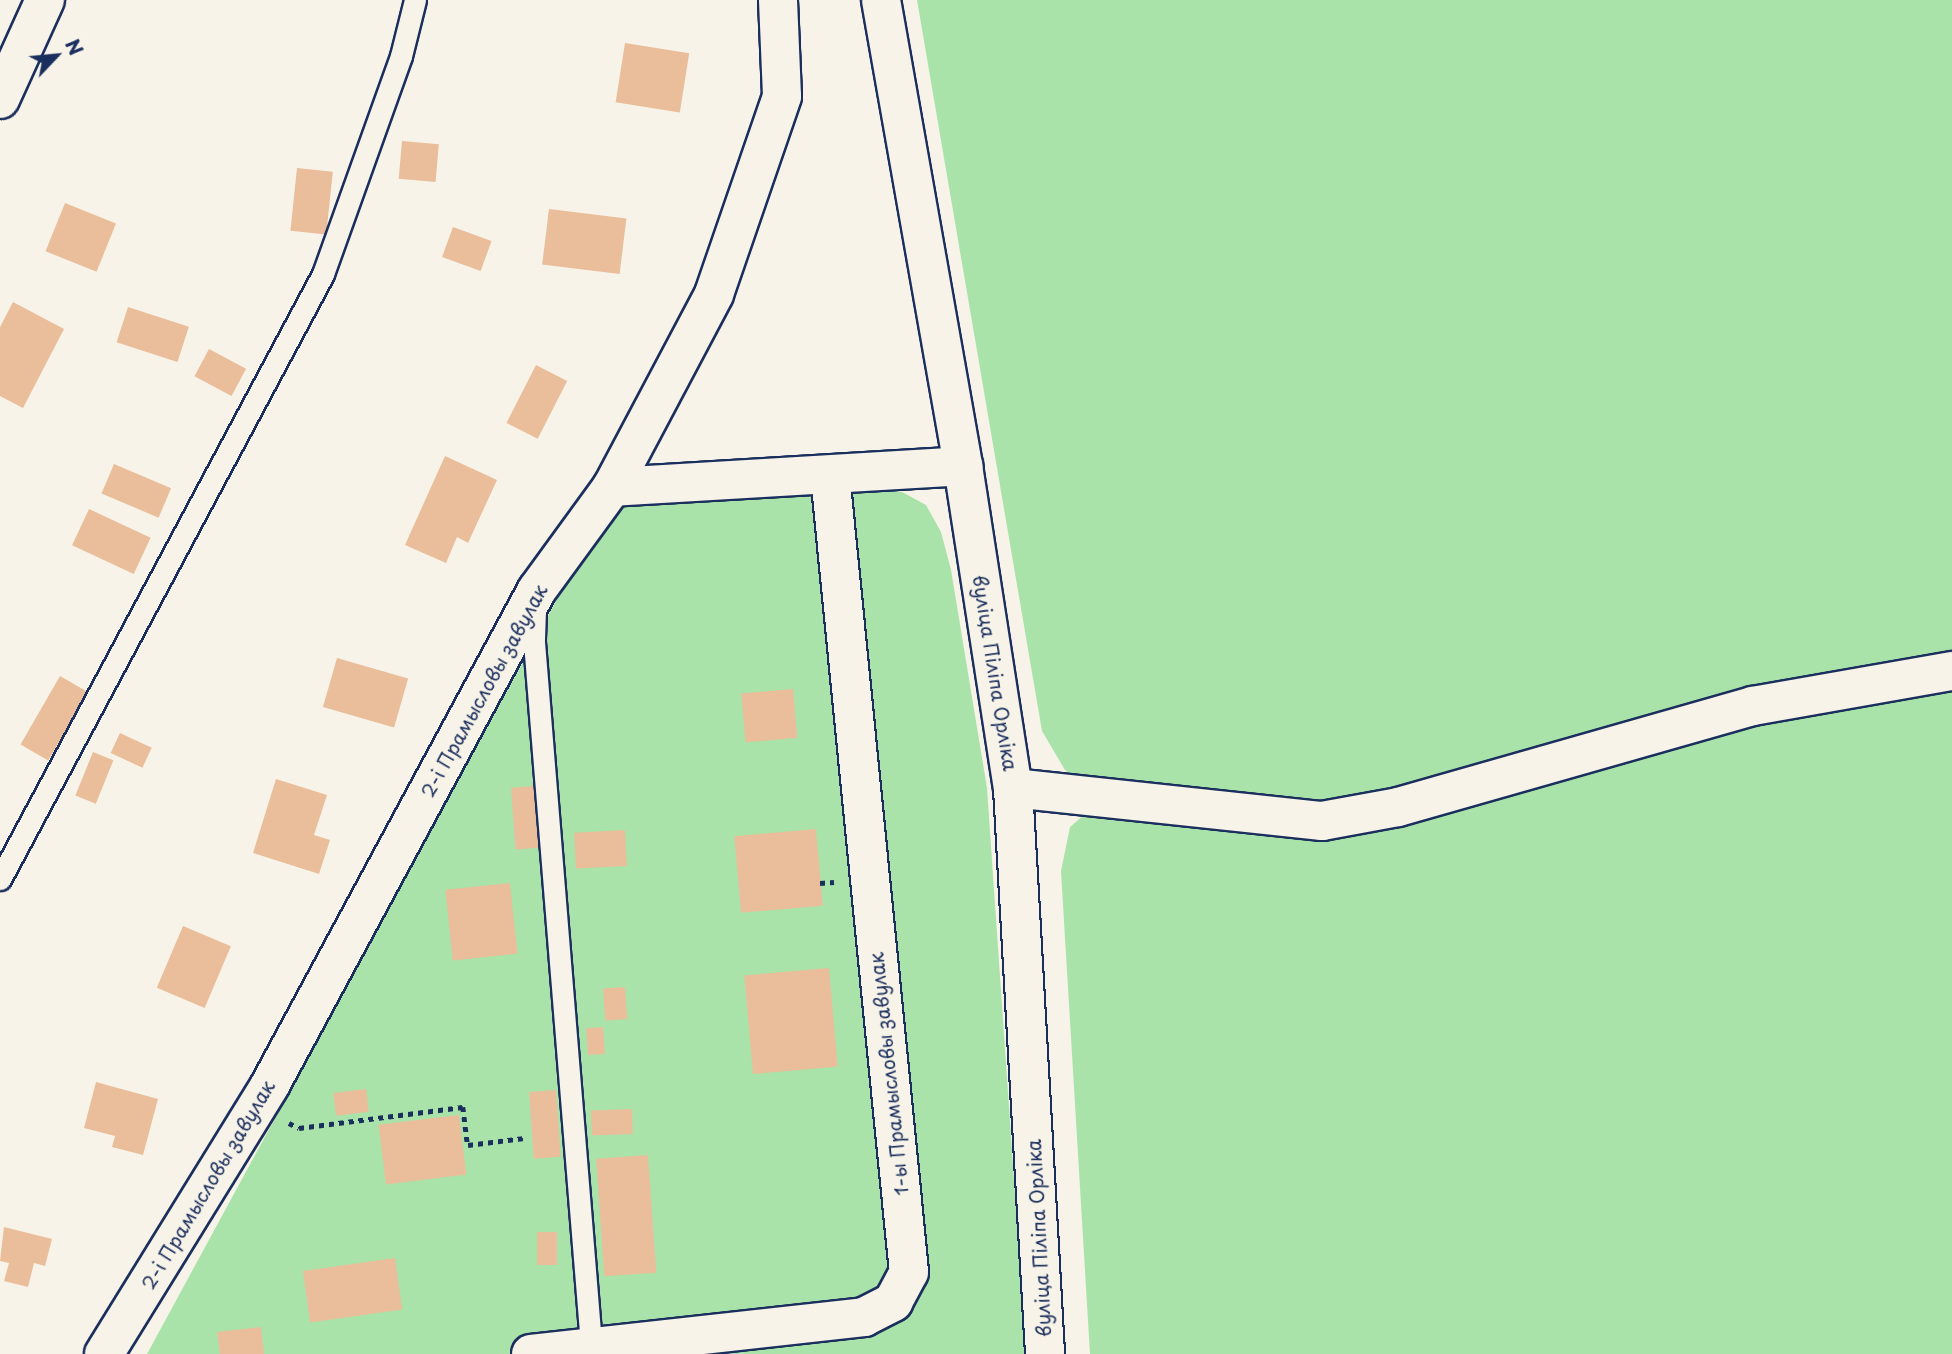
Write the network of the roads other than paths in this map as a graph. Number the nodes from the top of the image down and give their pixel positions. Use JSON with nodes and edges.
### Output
{"nodes":[{"id":1,"x":46,"y":0,"type":"edge"},
{"id":2,"x":415,"y":0,"type":"edge"},
{"id":3,"x":778,"y":0,"type":"edge"},
{"id":4,"x":881,"y":0,"type":"edge"},
{"id":5,"x":0,"y":99,"type":"edge"},
{"id":6,"x":963,"y":466,"type":"junction"},
{"id":7,"x":830,"y":475,"type":"junction"},
{"id":8,"x":612,"y":487,"type":"junction"},
{"id":9,"x":537,"y":590,"type":"junction"},
{"id":10,"x":1952,"y":671,"type":"edge"},
{"id":11,"x":1013,"y":788,"type":"junction"},
{"id":12,"x":0,"y":879,"type":"edge"},
{"id":13,"x":591,"y":1345,"type":"junction"},
{"id":14,"x":104,"y":1354,"type":"edge"},
{"id":15,"x":531,"y":1354,"type":"edge"},
{"id":16,"x":1045,"y":1354,"type":"edge"}],
"edges":[{"from":1,"to":5,"type":"street"},
{"from":2,"to":12,"type":"lane"},
{"from":3,"to":8,"type":"street","name":"2-і Прамысловы завулак"},
{"from":4,"to":6,"type":"street","name":"вуліца Піліпа Орліка"},
{"from":6,"to":7,"type":"street"},
{"from":6,"to":11,"type":"street","name":"вуліца Піліпа Орліка"},
{"from":7,"to":8,"type":"street"},
{"from":7,"to":13,"type":"street","name":"1-ы Прамысловы завулак"},
{"from":8,"to":9,"type":"street","name":"2-і Прамысловы завулак"},
{"from":9,"to":13,"type":"lane"},
{"from":9,"to":14,"type":"street","name":"2-і Прамысловы завулак"},
{"from":10,"to":11,"type":"street"},
{"from":11,"to":16,"type":"street","name":"вуліца Піліпа Орліка"},
{"from":13,"to":15,"type":"street","name":"1-ы Прамысловы завулак"}]}
